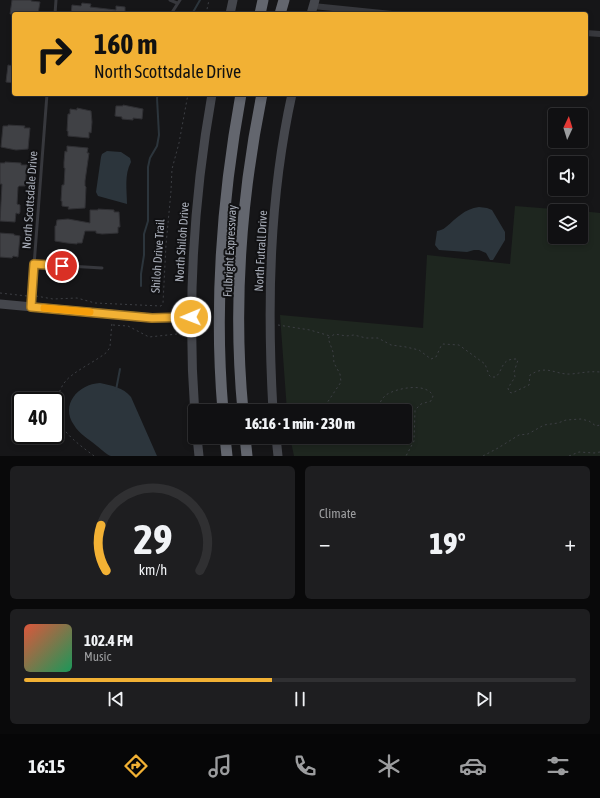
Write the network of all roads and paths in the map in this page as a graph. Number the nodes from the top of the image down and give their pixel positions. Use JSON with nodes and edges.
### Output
{"nodes":[{"id":1,"x":56,"y":0,"type":"edge"},
{"id":2,"x":170,"y":0,"type":"edge"},
{"id":3,"x":209,"y":0,"type":"edge"},
{"id":4,"x":234,"y":0,"type":"edge"},
{"id":5,"x":263,"y":0,"type":"edge"},
{"id":6,"x":284,"y":0,"type":"edge"},
{"id":7,"x":178,"y":2,"type":"edge"},
{"id":8,"x":313,"y":7,"type":"edge"},
{"id":9,"x":55,"y":12,"type":"edge"},
{"id":10,"x":172,"y":12,"type":"edge"},
{"id":11,"x":206,"y":12,"type":"edge"},
{"id":12,"x":231,"y":12,"type":"edge"},
{"id":13,"x":260,"y":12,"type":"edge"},
{"id":14,"x":281,"y":12,"type":"edge"},
{"id":15,"x":369,"y":12,"type":"edge"},
{"id":16,"x":588,"y":33,"type":"edge"},
{"id":17,"x":600,"y":34,"type":"edge"},
{"id":18,"x":47,"y":96,"type":"edge"},
{"id":19,"x":188,"y":96,"type":"edge"},
{"id":20,"x":212,"y":96,"type":"edge"},
{"id":21,"x":241,"y":96,"type":"edge"},
{"id":22,"x":262,"y":96,"type":"edge"},
{"id":23,"x":292,"y":96,"type":"edge"},
{"id":24,"x":34,"y":264,"type":"junction"},
{"id":25,"x":102,"y":268,"type":"dead end"},
{"id":26,"x":0,"y":293,"type":"edge"},
{"id":27,"x":32,"y":296,"type":"junction"},
{"id":28,"x":0,"y":304,"type":"edge"},
{"id":29,"x":31,"y":307,"type":"junction"},
{"id":30,"x":113,"y":313,"type":"junction"},
{"id":31,"x":191,"y":317,"type":"junction"},
{"id":32,"x":276,"y":324,"type":"dead end"},
{"id":33,"x":112,"y":325,"type":"junction"},
{"id":34,"x":177,"y":334,"type":"dead end"},
{"id":35,"x":330,"y":336,"type":"junction"},
{"id":36,"x":600,"y":372,"type":"edge"},
{"id":37,"x":195,"y":404,"type":"edge"},
{"id":38,"x":223,"y":404,"type":"edge"},
{"id":39,"x":243,"y":404,"type":"edge"},
{"id":40,"x":273,"y":404,"type":"edge"},
{"id":41,"x":327,"y":404,"type":"edge"},
{"id":42,"x":380,"y":404,"type":"edge"},
{"id":43,"x":600,"y":425,"type":"edge"},
{"id":44,"x":198,"y":444,"type":"edge"},
{"id":45,"x":226,"y":444,"type":"edge"},
{"id":46,"x":246,"y":444,"type":"edge"},
{"id":47,"x":277,"y":444,"type":"edge"},
{"id":48,"x":600,"y":452,"type":"edge"},
{"id":49,"x":94,"y":456,"type":"edge"},
{"id":50,"x":199,"y":456,"type":"edge"},
{"id":51,"x":227,"y":456,"type":"edge"},
{"id":52,"x":247,"y":456,"type":"edge"},
{"id":53,"x":278,"y":456,"type":"edge"},
{"id":54,"x":406,"y":456,"type":"edge"},
{"id":55,"x":483,"y":456,"type":"edge"},
{"id":56,"x":569,"y":456,"type":"edge"}],
"edges":[{"from":1,"to":9,"type":"lane"},
{"from":2,"to":7,"type":"lane"},
{"from":3,"to":11,"type":"path"},
{"from":4,"to":12,"type":"main road"},
{"from":5,"to":13,"type":"highway"},
{"from":6,"to":14,"type":"highway"},
{"from":7,"to":10,"type":"lane"},
{"from":8,"to":15,"type":"street"},
{"from":16,"to":17,"type":"street"},
{"from":18,"to":24,"type":"lane","name":"North Scottsdale Drive"},
{"from":19,"to":27,"type":"path","name":"Shiloh Drive Trail"},
{"from":20,"to":31,"type":"main road","name":"North Shiloh Drive"},
{"from":21,"to":38,"type":"highway","name":"Fulbright Expressway"},
{"from":22,"to":39,"type":"highway","name":"Fulbright Expressway"},
{"from":23,"to":40,"type":"main road","name":"North Futrall Drive"},
{"from":24,"to":25,"type":"lane"},
{"from":24,"to":27,"type":"lane","name":"North Scottsdale Drive"},
{"from":26,"to":27,"type":"path","name":"Shiloh Drive Trail"},
{"from":27,"to":29,"type":"lane","name":"North Scottsdale Drive"},
{"from":28,"to":29,"type":"main road"},
{"from":29,"to":30,"type":"main road"},
{"from":30,"to":31,"type":"main road"},
{"from":30,"to":33,"type":"path"},
{"from":31,"to":37,"type":"main road","name":"North Shiloh Drive"},
{"from":32,"to":35,"type":"path"},
{"from":33,"to":34,"type":"path"},
{"from":33,"to":49,"type":"path"},
{"from":35,"to":36,"type":"path"},
{"from":35,"to":41,"type":"path"},
{"from":42,"to":54,"type":"path"},
{"from":43,"to":55,"type":"path"},
{"from":44,"to":50,"type":"main road"},
{"from":45,"to":51,"type":"highway"},
{"from":46,"to":52,"type":"highway"},
{"from":47,"to":53,"type":"main road"},
{"from":48,"to":56,"type":"path"}]}
